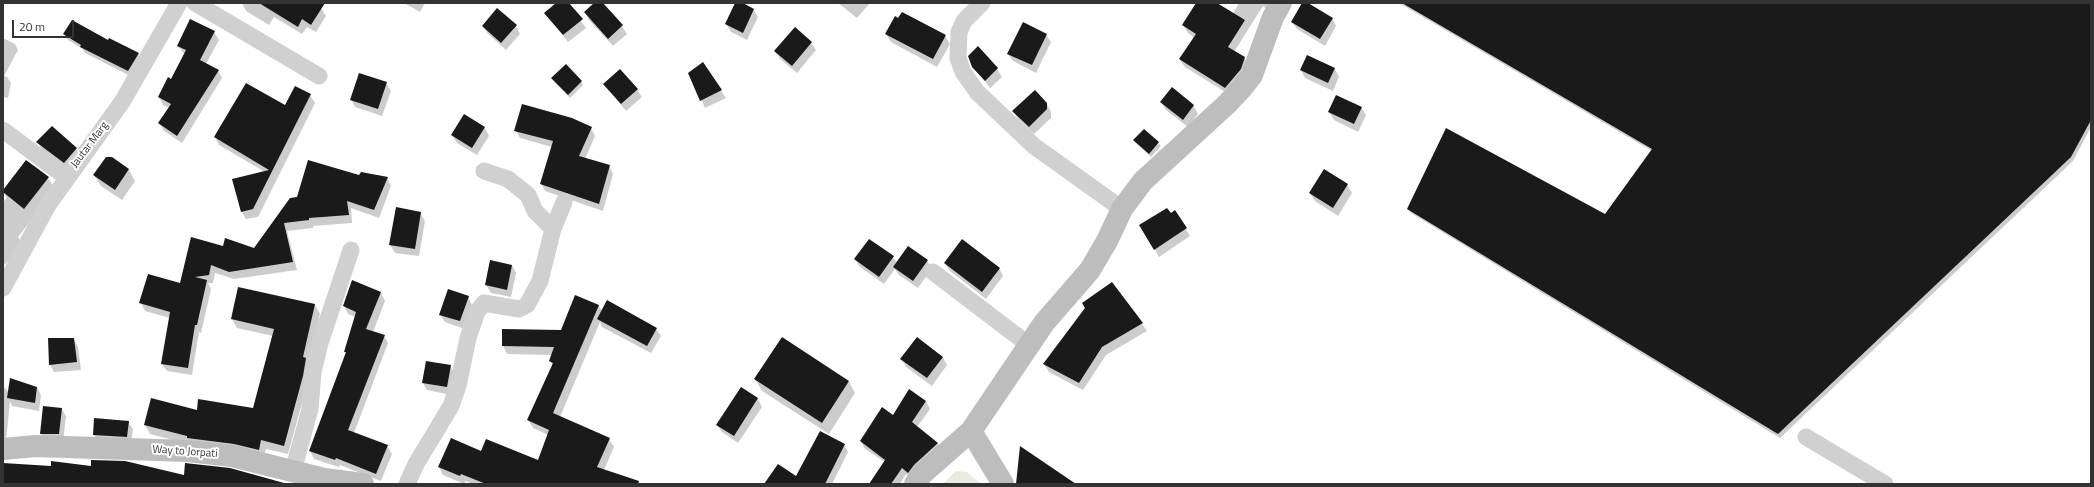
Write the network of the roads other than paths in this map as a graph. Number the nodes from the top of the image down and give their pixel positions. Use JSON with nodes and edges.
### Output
{"nodes":[{"id":1,"x":179,"y":3,"type":"edge"},
{"id":2,"x":195,"y":3,"type":"edge"},
{"id":3,"x":982,"y":3,"type":"edge"},
{"id":4,"x":1281,"y":3,"type":"edge"},
{"id":5,"x":320,"y":76,"type":"dead end"},
{"id":6,"x":3,"y":130,"type":"edge"},
{"id":7,"x":484,"y":172,"type":"dead end"},
{"id":8,"x":66,"y":177,"type":"junction"},
{"id":9,"x":564,"y":202,"type":"dead end"},
{"id":10,"x":1122,"y":208,"type":"junction"},
{"id":11,"x":553,"y":229,"type":"junction"},
{"id":12,"x":351,"y":250,"type":"dead end"},
{"id":13,"x":8,"y":264,"type":"edge"},
{"id":14,"x":933,"y":272,"type":"dead end"},
{"id":15,"x":3,"y":288,"type":"edge"},
{"id":16,"x":1029,"y":345,"type":"junction"},
{"id":17,"x":971,"y":431,"type":"junction"},
{"id":18,"x":1806,"y":437,"type":"dead end"},
{"id":19,"x":3,"y":449,"type":"edge"},
{"id":20,"x":293,"y":471,"type":"junction"},
{"id":21,"x":363,"y":484,"type":"edge"},
{"id":22,"x":407,"y":484,"type":"edge"},
{"id":23,"x":915,"y":484,"type":"edge"},
{"id":24,"x":1002,"y":484,"type":"edge"},
{"id":25,"x":1885,"y":484,"type":"edge"}],
"edges":[{"from":1,"to":8,"type":"street","name":"Jautar Marg"},
{"from":2,"to":5,"type":"street"},
{"from":3,"to":10,"type":"street"},
{"from":4,"to":10,"type":"street"},
{"from":6,"to":8,"type":"street"},
{"from":7,"to":11,"type":"street"},
{"from":8,"to":13,"type":"street","name":"Jautar Marg"},
{"from":9,"to":11,"type":"street"},
{"from":10,"to":16,"type":"street"},
{"from":11,"to":22,"type":"street"},
{"from":12,"to":20,"type":"street"},
{"from":13,"to":15,"type":"street","name":"Jautar Marg"},
{"from":14,"to":16,"type":"street"},
{"from":16,"to":17,"type":"street"},
{"from":17,"to":23,"type":"street"},
{"from":17,"to":24,"type":"street"},
{"from":18,"to":25,"type":"street"},
{"from":19,"to":20,"type":"street","name":"Way to Jorpati"},
{"from":20,"to":21,"type":"street","name":"Way to Jorpati"}]}
